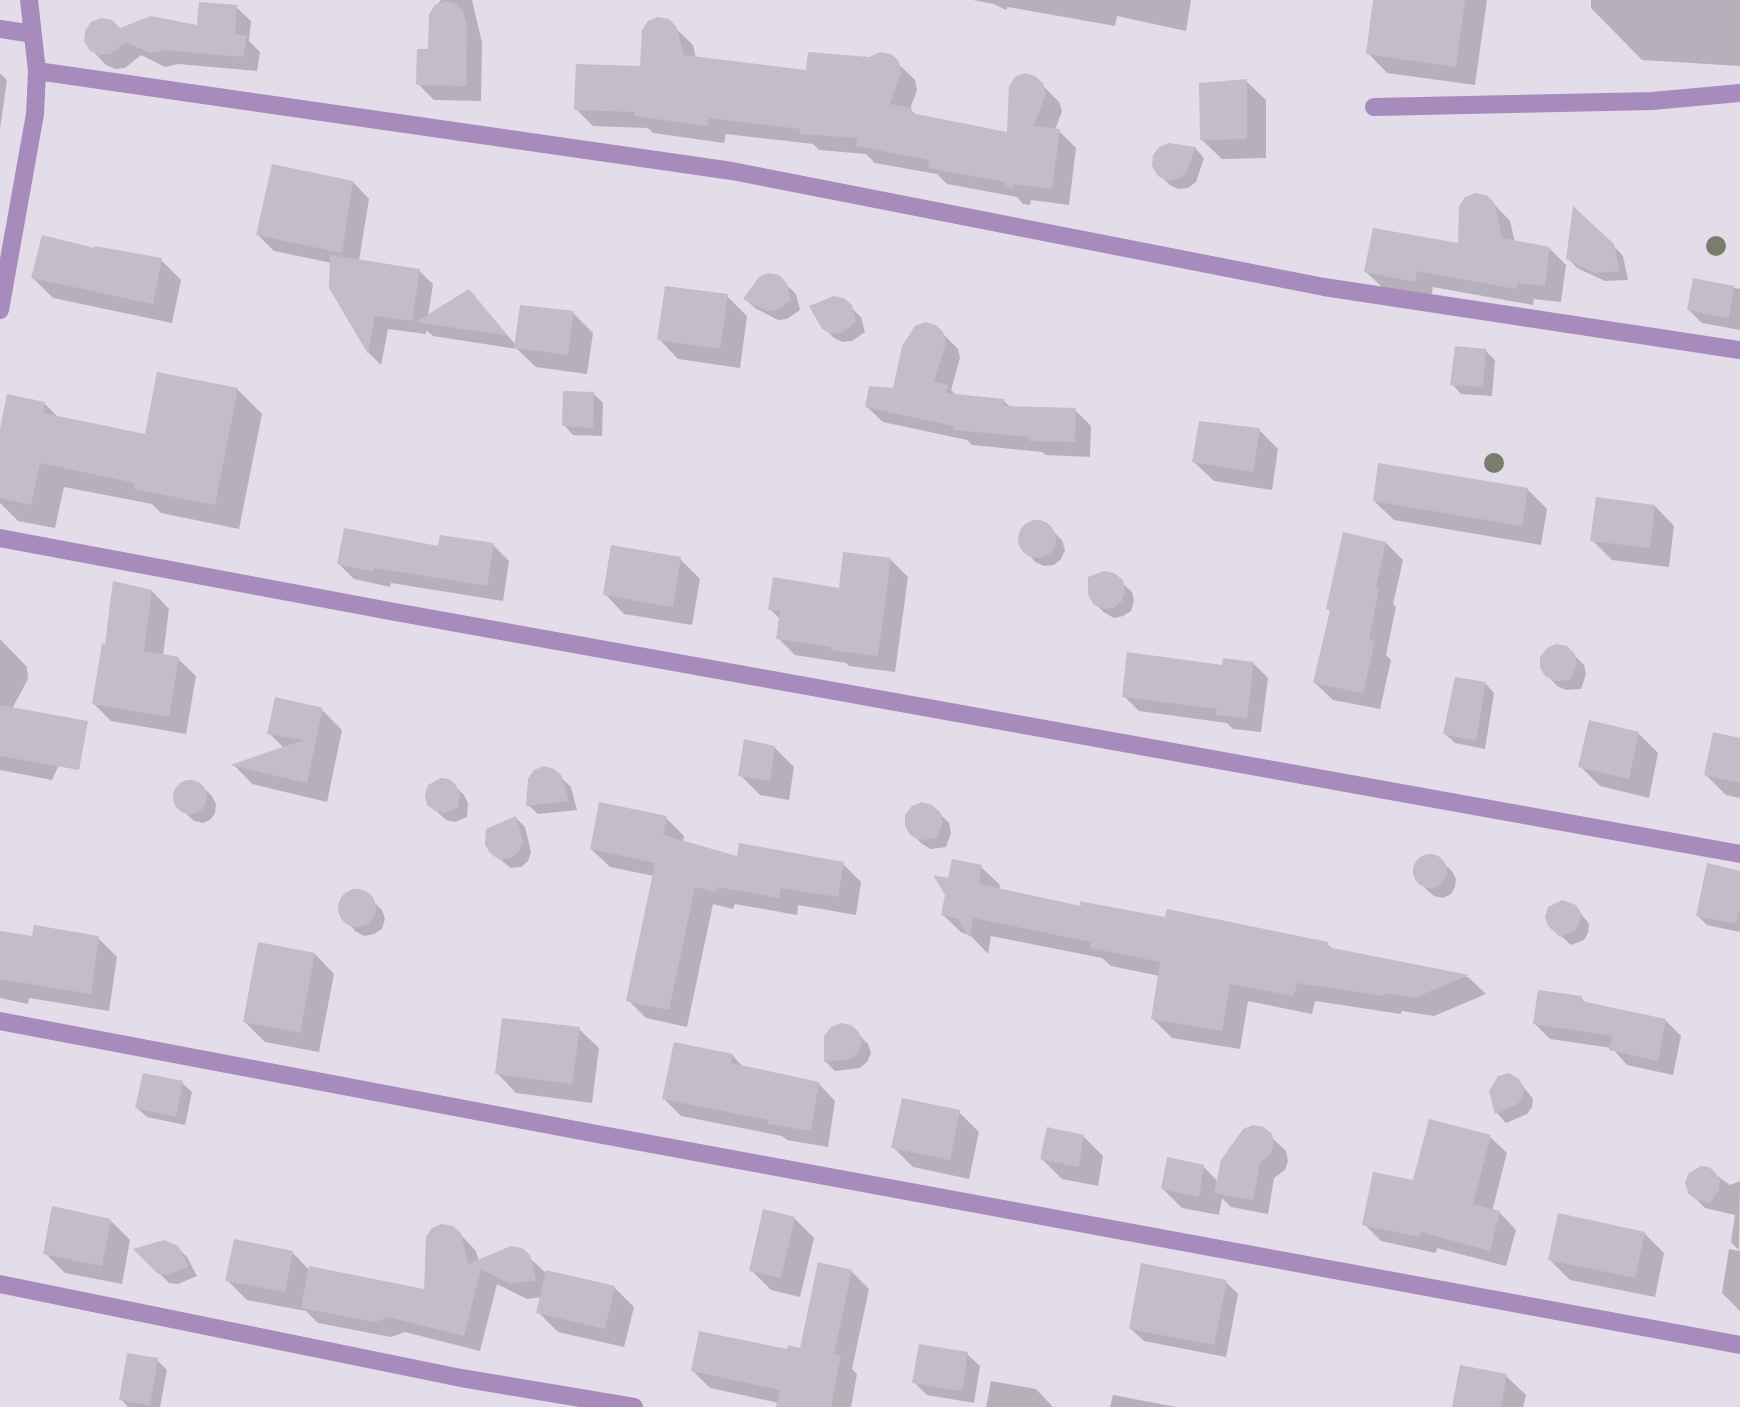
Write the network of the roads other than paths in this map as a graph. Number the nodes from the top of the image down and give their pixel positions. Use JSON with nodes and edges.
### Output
{"nodes":[{"id":1,"x":29,"y":0,"type":"edge"},
{"id":2,"x":0,"y":29,"type":"edge"},
{"id":3,"x":33,"y":34,"type":"junction"},
{"id":4,"x":37,"y":71,"type":"junction"},
{"id":5,"x":1740,"y":93,"type":"edge"},
{"id":6,"x":1374,"y":107,"type":"dead end"},
{"id":7,"x":0,"y":310,"type":"edge"},
{"id":8,"x":1740,"y":350,"type":"edge"},
{"id":9,"x":0,"y":538,"type":"edge"},
{"id":10,"x":1740,"y":855,"type":"edge"},
{"id":11,"x":0,"y":1021,"type":"edge"},
{"id":12,"x":0,"y":1284,"type":"edge"},
{"id":13,"x":1740,"y":1345,"type":"edge"},
{"id":14,"x":634,"y":1407,"type":"edge"}],
"edges":[{"from":1,"to":3,"type":"street"},
{"from":2,"to":3,"type":"street"},
{"from":3,"to":4,"type":"street"},
{"from":4,"to":7,"type":"street"},
{"from":4,"to":8,"type":"street"},
{"from":5,"to":6,"type":"street"},
{"from":9,"to":10,"type":"street"},
{"from":11,"to":13,"type":"street"},
{"from":12,"to":14,"type":"street"}]}
